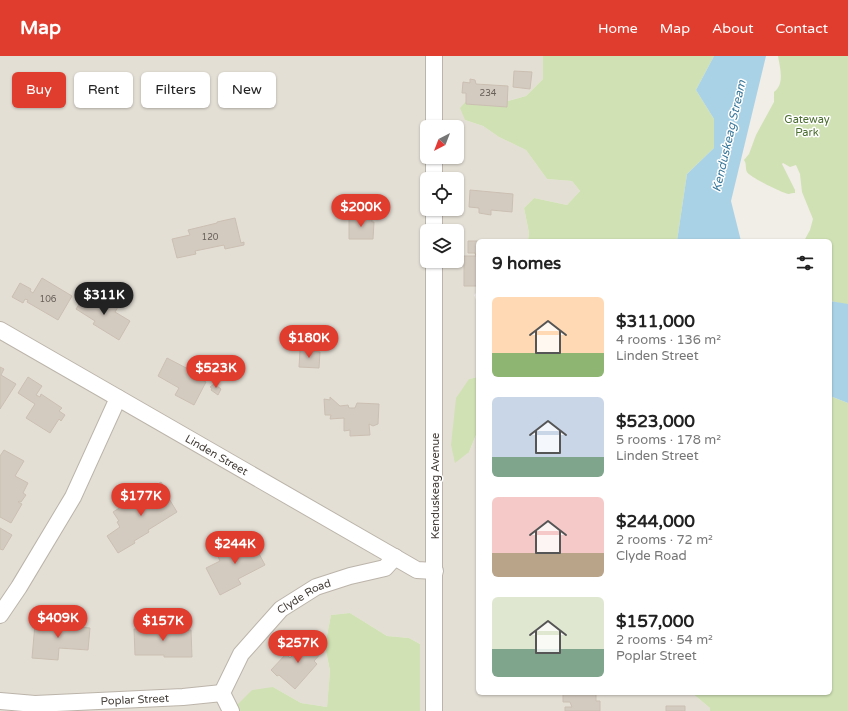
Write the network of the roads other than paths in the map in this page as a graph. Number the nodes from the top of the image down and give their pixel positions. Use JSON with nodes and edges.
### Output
{"nodes":[{"id":1,"x":434,"y":56,"type":"edge"},
{"id":2,"x":434,"y":120,"type":"edge"},
{"id":3,"x":434,"y":268,"type":"edge"},
{"id":4,"x":0,"y":330,"type":"edge"},
{"id":5,"x":118,"y":398,"type":"junction"},
{"id":6,"x":395,"y":557,"type":"junction"},
{"id":7,"x":435,"y":571,"type":"junction"},
{"id":8,"x":0,"y":615,"type":"edge"},
{"id":9,"x":222,"y":692,"type":"junction"},
{"id":10,"x":0,"y":701,"type":"edge"},
{"id":11,"x":231,"y":711,"type":"edge"},
{"id":12,"x":434,"y":711,"type":"edge"}],
"edges":[{"from":1,"to":2,"type":"street"},
{"from":3,"to":7,"type":"street","name":"Kenduskeag Avenue"},
{"from":4,"to":5,"type":"street","name":"Linden Street"},
{"from":5,"to":6,"type":"street","name":"Linden Street"},
{"from":5,"to":8,"type":"street"},
{"from":6,"to":7,"type":"street","name":"Linden Street"},
{"from":6,"to":9,"type":"street","name":"Clyde Road"},
{"from":7,"to":12,"type":"street","name":"Kenduskeag Avenue"},
{"from":9,"to":10,"type":"street","name":"Poplar Street"},
{"from":9,"to":11,"type":"street"}]}
